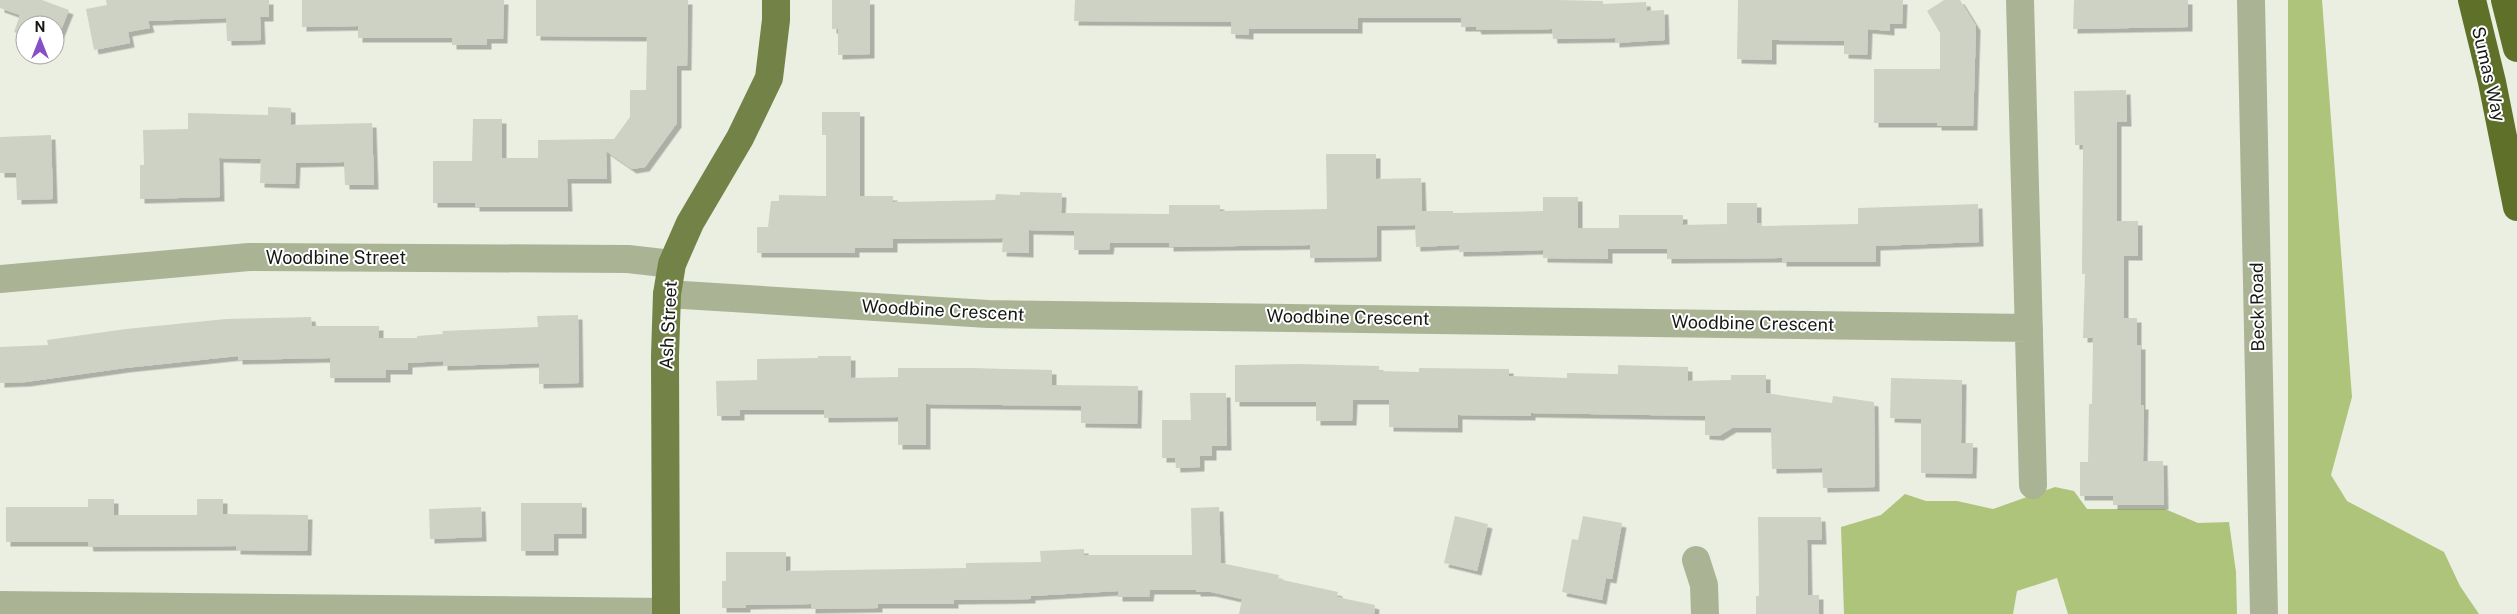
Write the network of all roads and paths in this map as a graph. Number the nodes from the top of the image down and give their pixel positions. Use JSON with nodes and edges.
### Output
{"nodes":[{"id":1,"x":776,"y":0,"type":"edge"},
{"id":2,"x":2020,"y":0,"type":"edge"},
{"id":3,"x":2251,"y":0,"type":"edge"},
{"id":4,"x":2472,"y":0,"type":"edge"},
{"id":5,"x":2506,"y":0,"type":"edge"},
{"id":6,"x":2517,"y":48,"type":"edge"},
{"id":7,"x":2517,"y":208,"type":"edge"},
{"id":8,"x":672,"y":264,"type":"junction"},
{"id":9,"x":0,"y":279,"type":"edge"},
{"id":10,"x":667,"y":294,"type":"junction"},
{"id":11,"x":2030,"y":328,"type":"junction"},
{"id":12,"x":2033,"y":485,"type":"dead end"},
{"id":13,"x":1696,"y":560,"type":"dead end"},
{"id":14,"x":0,"y":605,"type":"edge"},
{"id":15,"x":666,"y":613,"type":"edge"},
{"id":16,"x":1705,"y":614,"type":"edge"},
{"id":17,"x":2264,"y":614,"type":"edge"}],
"edges":[{"from":1,"to":8,"type":"main road","name":"Ash Street"},
{"from":2,"to":11,"type":"street"},
{"from":3,"to":17,"type":"street","name":"Beck Road"},
{"from":4,"to":7,"type":"highway","name":"Sumas Way"},
{"from":5,"to":6,"type":"highway","name":"Sumas Way"},
{"from":8,"to":9,"type":"street","name":"Woodbine Street"},
{"from":8,"to":10,"type":"main road","name":"Ash Street"},
{"from":10,"to":11,"type":"street","name":"Woodbine Crescent"},
{"from":10,"to":15,"type":"main road","name":"Ash Street"},
{"from":11,"to":12,"type":"street"},
{"from":13,"to":16,"type":"street"},
{"from":14,"to":15,"type":"street"}]}
